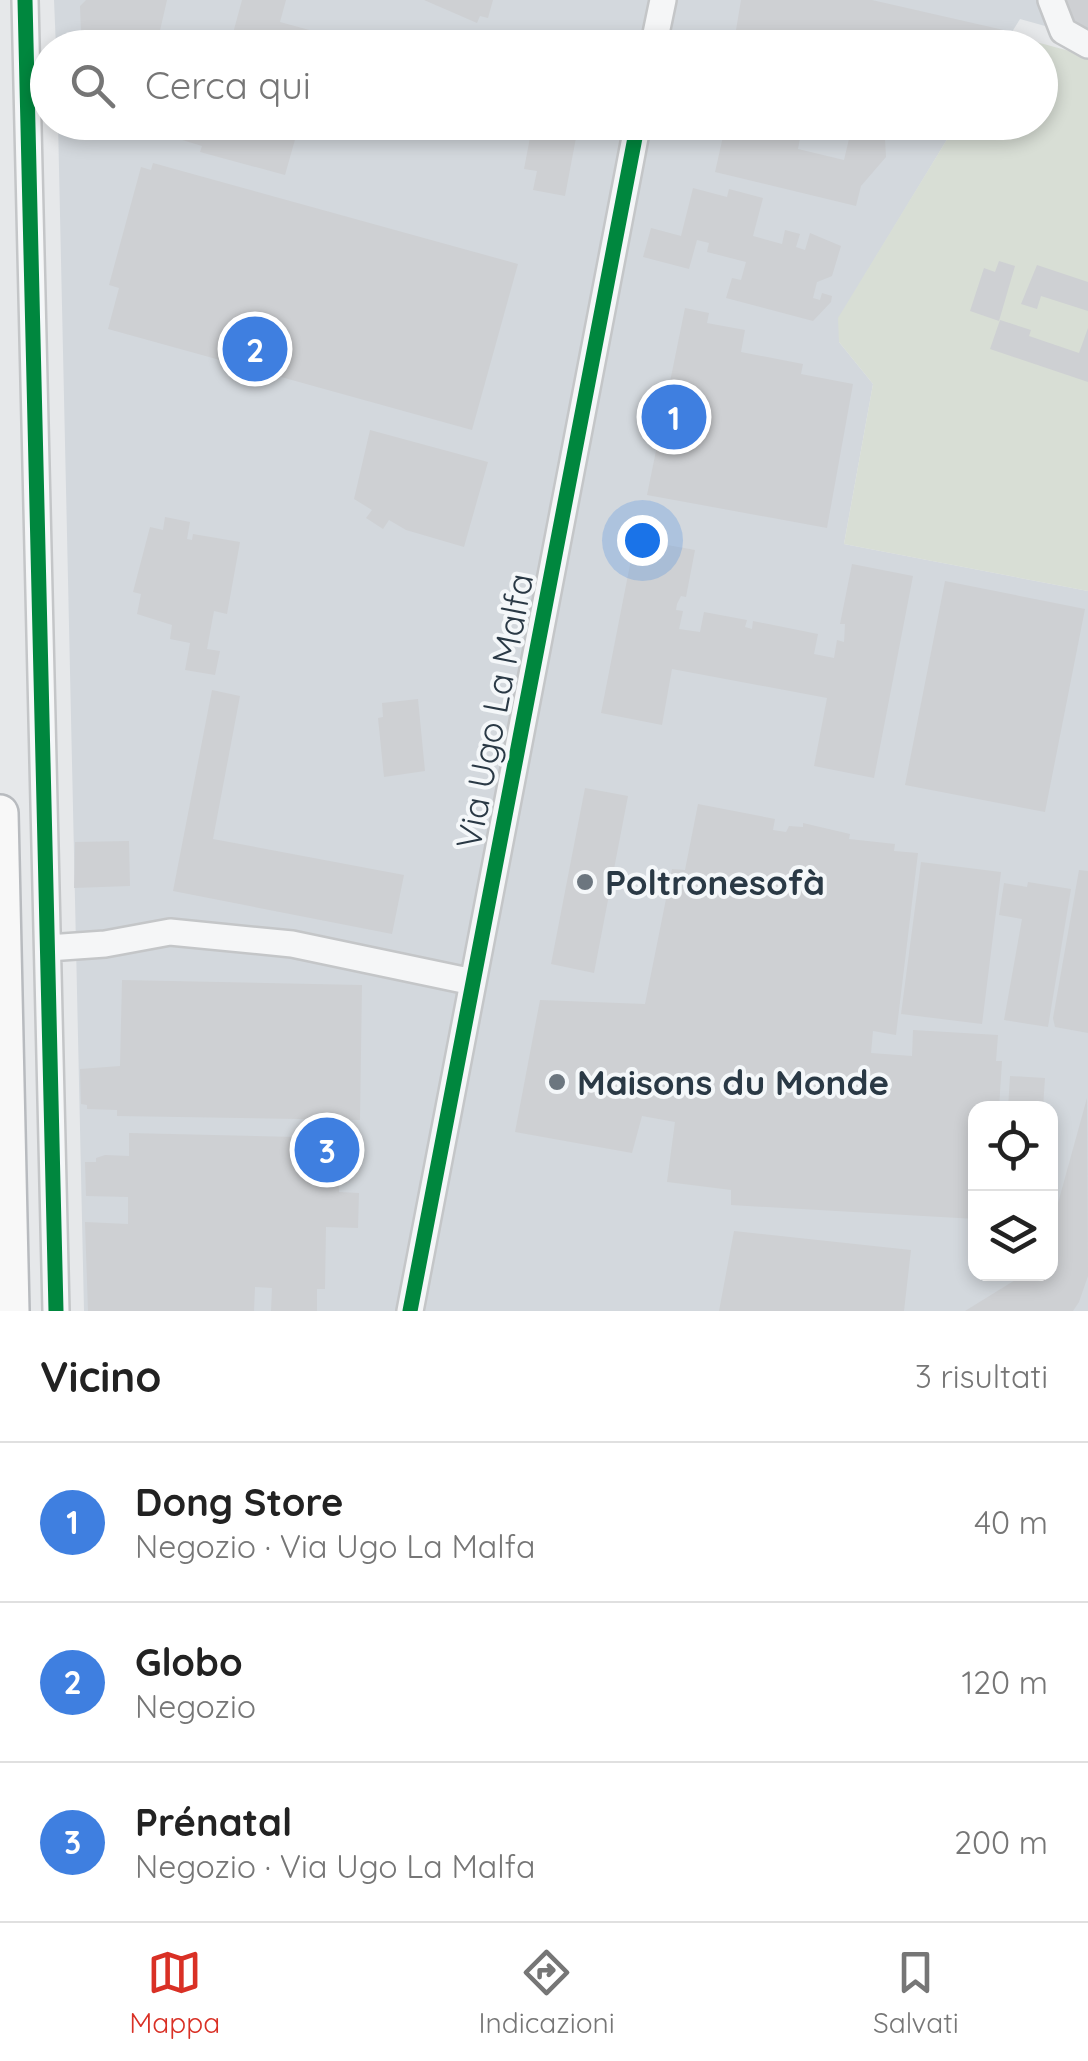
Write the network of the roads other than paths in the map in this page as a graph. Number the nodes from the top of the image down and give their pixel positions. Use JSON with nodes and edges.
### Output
{"nodes":[{"id":1,"x":25,"y":0,"type":"edge"},
{"id":2,"x":662,"y":0,"type":"edge"},
{"id":3,"x":1052,"y":0,"type":"edge"},
{"id":4,"x":656,"y":30,"type":"edge"},
{"id":5,"x":1088,"y":45,"type":"edge"},
{"id":6,"x":635,"y":140,"type":"edge"},
{"id":7,"x":0,"y":814,"type":"edge"},
{"id":8,"x":48,"y":948,"type":"junction"},
{"id":9,"x":473,"y":982,"type":"junction"},
{"id":10,"x":11,"y":1311,"type":"edge"},
{"id":11,"x":56,"y":1311,"type":"edge"},
{"id":12,"x":410,"y":1311,"type":"edge"}],
"edges":[{"from":1,"to":8,"type":"street"},
{"from":2,"to":4,"type":"street"},
{"from":3,"to":5,"type":"street"},
{"from":6,"to":9,"type":"street","name":"Via Ugo La Malfa"},
{"from":7,"to":10,"type":"highway"},
{"from":8,"to":9,"type":"street"},
{"from":8,"to":11,"type":"street"},
{"from":9,"to":12,"type":"street","name":"Via Ugo La Malfa"}]}
